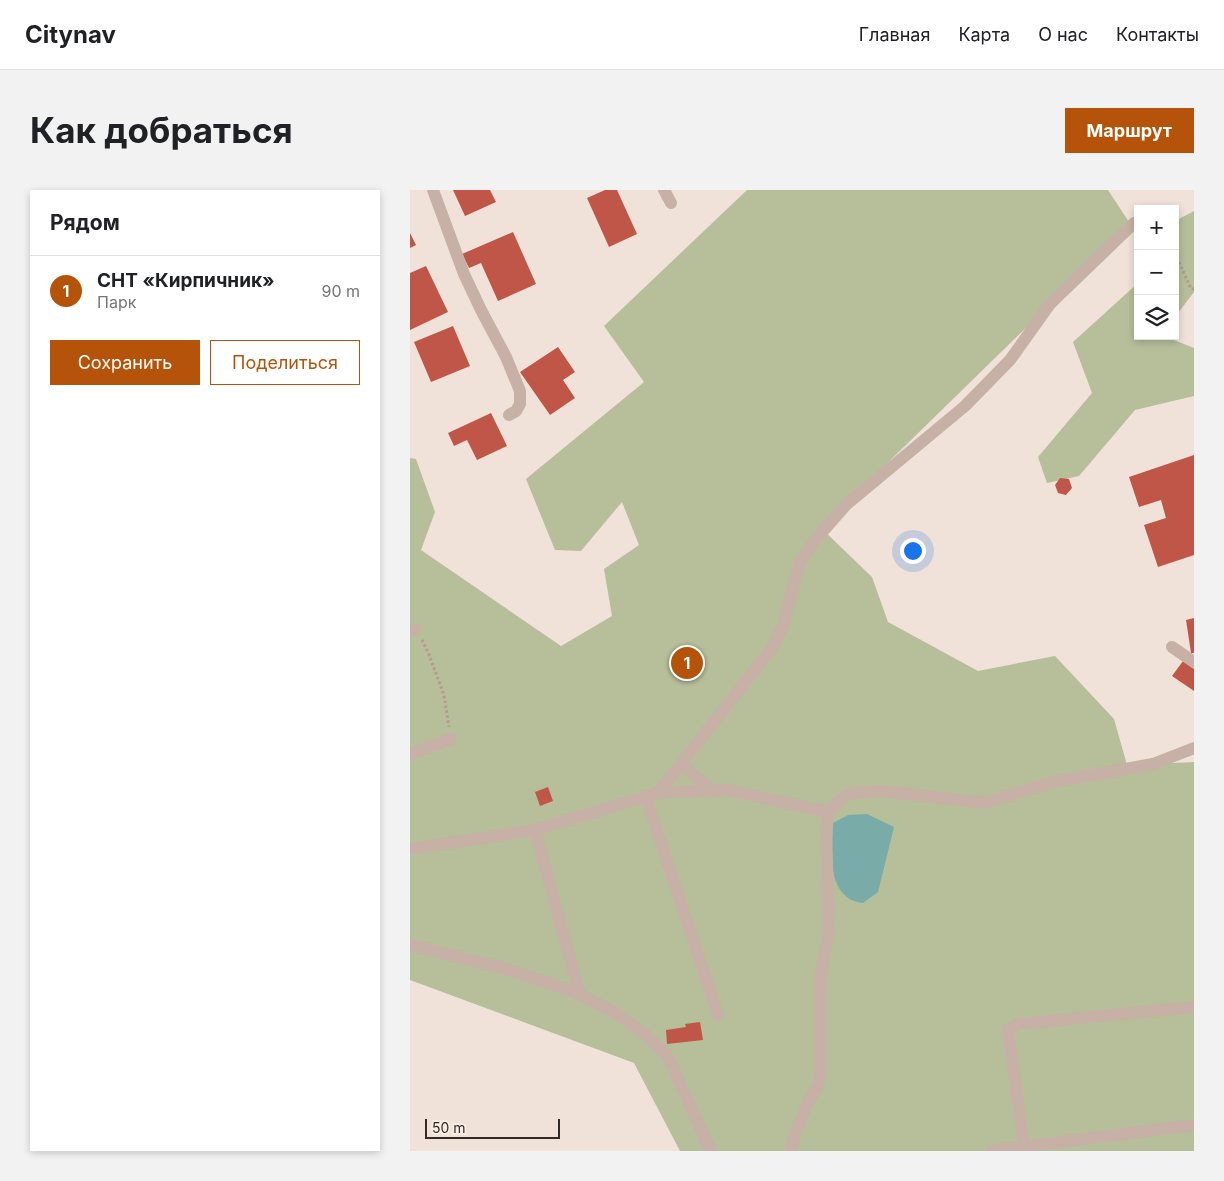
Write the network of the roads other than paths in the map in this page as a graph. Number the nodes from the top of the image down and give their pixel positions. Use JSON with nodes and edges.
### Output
{"nodes":[{"id":1,"x":433,"y":190,"type":"edge"},
{"id":2,"x":664,"y":190,"type":"edge"},
{"id":3,"x":670,"y":202,"type":"dead end"},
{"id":4,"x":1134,"y":223,"type":"dead end"},
{"id":5,"x":509,"y":415,"type":"dead end"},
{"id":6,"x":1172,"y":647,"type":"dead end"},
{"id":7,"x":1194,"y":662,"type":"edge"},
{"id":8,"x":451,"y":739,"type":"road end"},
{"id":9,"x":1194,"y":748,"type":"edge"},
{"id":10,"x":410,"y":754,"type":"edge"},
{"id":11,"x":681,"y":764,"type":"junction"},
{"id":12,"x":713,"y":791,"type":"junction"},
{"id":13,"x":652,"y":795,"type":"junction"},
{"id":14,"x":828,"y":812,"type":"junction"},
{"id":15,"x":535,"y":830,"type":"junction"},
{"id":16,"x":410,"y":849,"type":"edge"},
{"id":17,"x":410,"y":945,"type":"edge"},
{"id":18,"x":580,"y":995,"type":"junction"},
{"id":19,"x":1194,"y":1007,"type":"edge"},
{"id":20,"x":718,"y":1015,"type":"dead end"},
{"id":21,"x":1194,"y":1125,"type":"edge"},
{"id":22,"x":1025,"y":1149,"type":"edge"},
{"id":23,"x":711,"y":1151,"type":"edge"},
{"id":24,"x":791,"y":1151,"type":"edge"},
{"id":25,"x":992,"y":1151,"type":"edge"}],
"edges":[{"from":1,"to":5,"type":"street"},
{"from":2,"to":3,"type":"street"},
{"from":4,"to":11,"type":"street"},
{"from":6,"to":7,"type":"street"},
{"from":8,"to":10,"type":"street"},
{"from":9,"to":14,"type":"street"},
{"from":11,"to":12,"type":"street"},
{"from":11,"to":13,"type":"street"},
{"from":12,"to":13,"type":"street"},
{"from":12,"to":14,"type":"street"},
{"from":13,"to":15,"type":"street"},
{"from":13,"to":20,"type":"street"},
{"from":14,"to":24,"type":"street"},
{"from":15,"to":16,"type":"street"},
{"from":15,"to":18,"type":"street"},
{"from":17,"to":18,"type":"street"},
{"from":18,"to":23,"type":"street"},
{"from":19,"to":22,"type":"street"},
{"from":21,"to":22,"type":"street"},
{"from":22,"to":25,"type":"street"}]}
